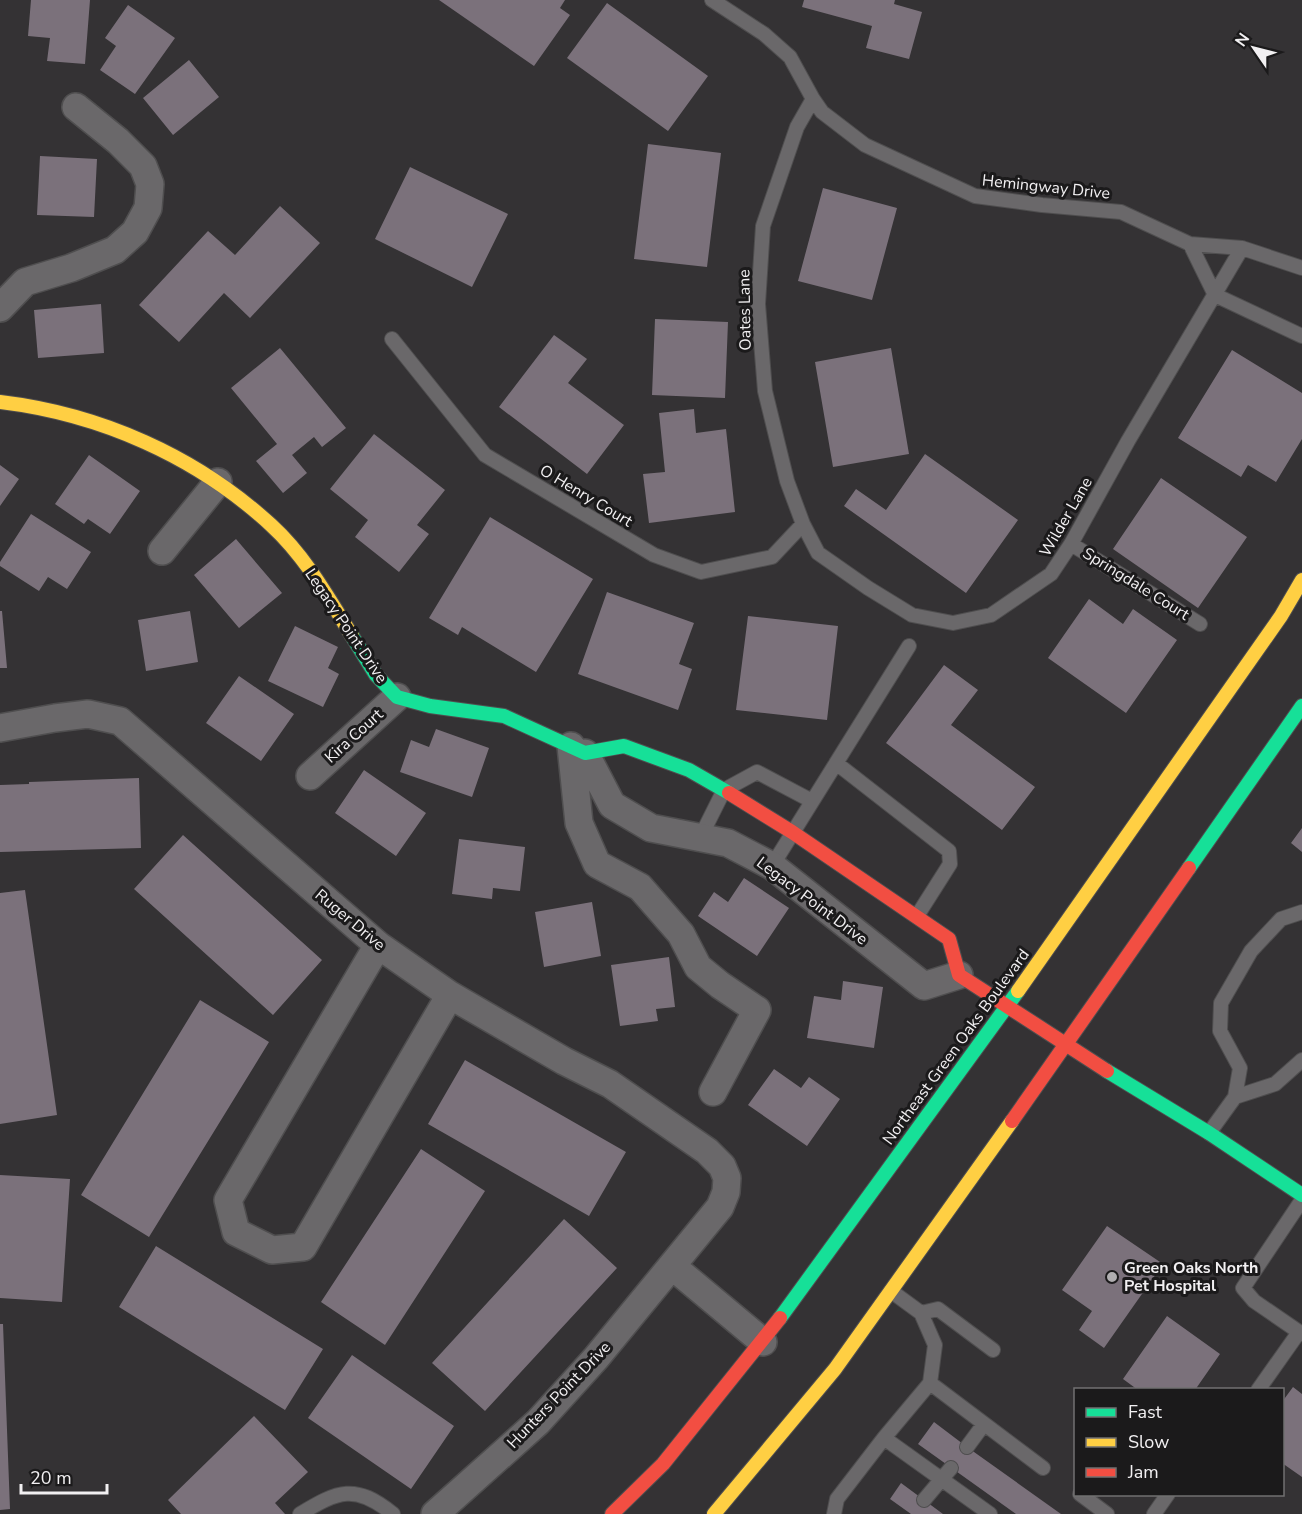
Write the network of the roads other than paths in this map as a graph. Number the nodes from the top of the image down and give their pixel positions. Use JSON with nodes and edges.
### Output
{"nodes":[{"id":1,"x":712,"y":0,"type":"edge"},
{"id":2,"x":813,"y":99,"type":"junction"},
{"id":3,"x":76,"y":107,"type":"dead end"},
{"id":4,"x":1190,"y":244,"type":"junction"},
{"id":5,"x":1242,"y":248,"type":"junction"},
{"id":6,"x":1302,"y":268,"type":"edge"},
{"id":7,"x":1215,"y":295,"type":"junction"},
{"id":8,"x":0,"y":308,"type":"edge"},
{"id":9,"x":1302,"y":336,"type":"edge"},
{"id":10,"x":392,"y":339,"type":"dead end"},
{"id":11,"x":0,"y":402,"type":"edge"},
{"id":12,"x":218,"y":482,"type":"junction"},
{"id":13,"x":803,"y":524,"type":"junction"},
{"id":14,"x":1071,"y":544,"type":"junction"},
{"id":15,"x":162,"y":551,"type":"dead end"},
{"id":16,"x":1302,"y":580,"type":"edge"},
{"id":17,"x":1200,"y":624,"type":"dead end"},
{"id":18,"x":909,"y":646,"type":"dead end"},
{"id":19,"x":397,"y":697,"type":"junction"},
{"id":20,"x":1302,"y":706,"type":"edge"},
{"id":21,"x":0,"y":728,"type":"edge"},
{"id":22,"x":578,"y":749,"type":"junction"},
{"id":23,"x":836,"y":763,"type":"junction"},
{"id":24,"x":310,"y":776,"type":"dead end"},
{"id":25,"x":724,"y":790,"type":"junction"},
{"id":26,"x":812,"y":801,"type":"junction"},
{"id":27,"x":792,"y":832,"type":"junction"},
{"id":28,"x":700,"y":838,"type":"junction"},
{"id":29,"x":771,"y":866,"type":"junction"},
{"id":30,"x":1302,"y":912,"type":"edge"},
{"id":31,"x":917,"y":916,"type":"junction"},
{"id":32,"x":378,"y":945,"type":"junction"},
{"id":33,"x":959,"y":975,"type":"junction"},
{"id":34,"x":450,"y":994,"type":"junction"},
{"id":35,"x":1007,"y":1007,"type":"junction"},
{"id":36,"x":1065,"y":1045,"type":"junction"},
{"id":37,"x":1302,"y":1060,"type":"edge"},
{"id":38,"x":712,"y":1092,"type":"dead end"},
{"id":39,"x":1234,"y":1097,"type":"junction"},
{"id":40,"x":1209,"y":1133,"type":"junction"},
{"id":41,"x":706,"y":1151,"type":"joint"},
{"id":42,"x":1302,"y":1195,"type":"edge"},
{"id":43,"x":1302,"y":1200,"type":"edge"},
{"id":44,"x":672,"y":1266,"type":"junction"},
{"id":45,"x":891,"y":1291,"type":"junction"},
{"id":46,"x":921,"y":1313,"type":"junction"},
{"id":47,"x":1301,"y":1333,"type":"edge"},
{"id":48,"x":763,"y":1342,"type":"junction"},
{"id":49,"x":993,"y":1350,"type":"dead end"},
{"id":50,"x":930,"y":1383,"type":"junction"},
{"id":51,"x":1259,"y":1388,"type":"edge"},
{"id":52,"x":984,"y":1424,"type":"junction"},
{"id":53,"x":884,"y":1438,"type":"junction"},
{"id":54,"x":967,"y":1447,"type":"dead end"},
{"id":55,"x":951,"y":1468,"type":"dead end"},
{"id":56,"x":1042,"y":1468,"type":"dead end"},
{"id":57,"x":942,"y":1479,"type":"junction"},
{"id":58,"x":1082,"y":1496,"type":"edge"},
{"id":59,"x":1167,"y":1496,"type":"edge"},
{"id":60,"x":924,"y":1500,"type":"dead end"},
{"id":61,"x":723,"y":1511,"type":"edge"},
{"id":62,"x":300,"y":1514,"type":"edge"},
{"id":63,"x":393,"y":1514,"type":"edge"},
{"id":64,"x":435,"y":1514,"type":"edge"},
{"id":65,"x":612,"y":1514,"type":"edge"},
{"id":66,"x":834,"y":1514,"type":"edge"},
{"id":67,"x":990,"y":1514,"type":"edge"},
{"id":68,"x":1107,"y":1514,"type":"edge"},
{"id":69,"x":1155,"y":1514,"type":"edge"}],
"edges":[{"from":1,"to":2,"type":"lane","name":"Hemingway Drive"},
{"from":2,"to":4,"type":"lane","name":"Hemingway Drive"},
{"from":2,"to":13,"type":"lane","name":"Oates Lane"},
{"from":3,"to":8,"type":"street"},
{"from":4,"to":5,"type":"lane","name":"Hemingway Drive"},
{"from":4,"to":7,"type":"lane"},
{"from":5,"to":6,"type":"lane","name":"Hemingway Drive"},
{"from":5,"to":7,"type":"lane","name":"Wilder Lane"},
{"from":7,"to":9,"type":"lane"},
{"from":7,"to":14,"type":"lane","name":"Wilder Lane"},
{"from":10,"to":13,"type":"lane","name":"O Henry Court"},
{"from":11,"to":12,"type":"main road","name":"Legacy Point Drive"},
{"from":12,"to":15,"type":"street"},
{"from":12,"to":19,"type":"main road","name":"Legacy Point Drive"},
{"from":13,"to":14,"type":"lane","name":"Wilder Lane"},
{"from":14,"to":17,"type":"lane","name":"Springdale Court"},
{"from":16,"to":35,"type":"main road","name":"Northeast Green Oaks Boulevard"},
{"from":18,"to":23,"type":"lane"},
{"from":19,"to":22,"type":"main road","name":"Legacy Point Drive"},
{"from":19,"to":24,"type":"street","name":"Kira Court"},
{"from":20,"to":36,"type":"main road"},
{"from":21,"to":32,"type":"street","name":"Ruger Drive"},
{"from":22,"to":25,"type":"main road"},
{"from":22,"to":28,"type":"street","name":"Legacy Point Drive"},
{"from":22,"to":38,"type":"street"},
{"from":23,"to":26,"type":"lane"},
{"from":23,"to":31,"type":"lane"},
{"from":25,"to":26,"type":"lane"},
{"from":25,"to":27,"type":"main road"},
{"from":25,"to":28,"type":"lane"},
{"from":26,"to":27,"type":"lane"},
{"from":27,"to":29,"type":"lane"},
{"from":27,"to":31,"type":"main road"},
{"from":28,"to":29,"type":"street","name":"Legacy Point Drive"},
{"from":29,"to":33,"type":"street","name":"Legacy Point Drive"},
{"from":30,"to":39,"type":"lane"},
{"from":31,"to":33,"type":"main road"},
{"from":32,"to":34,"type":"street","name":"Ruger Drive"},
{"from":32,"to":34,"type":"street"},
{"from":33,"to":35,"type":"main road"},
{"from":34,"to":41,"type":"street","name":"Ruger Drive"},
{"from":35,"to":36,"type":"main road"},
{"from":35,"to":48,"type":"main road","name":"Northeast Green Oaks Boulevard"},
{"from":36,"to":40,"type":"main road"},
{"from":36,"to":45,"type":"main road"},
{"from":37,"to":39,"type":"lane"},
{"from":39,"to":40,"type":"lane"},
{"from":40,"to":42,"type":"main road"},
{"from":41,"to":44,"type":"street","name":"Hunters Point Drive"},
{"from":43,"to":47,"type":"lane"},
{"from":44,"to":48,"type":"street"},
{"from":44,"to":64,"type":"street","name":"Hunters Point Drive"},
{"from":45,"to":46,"type":"lane"},
{"from":45,"to":61,"type":"main road"},
{"from":46,"to":49,"type":"lane"},
{"from":46,"to":50,"type":"lane"},
{"from":47,"to":51,"type":"lane"},
{"from":48,"to":65,"type":"main road","name":"Northeast Green Oaks Boulevard"},
{"from":50,"to":52,"type":"lane"},
{"from":50,"to":53,"type":"lane"},
{"from":52,"to":54,"type":"lane"},
{"from":52,"to":56,"type":"lane"},
{"from":53,"to":57,"type":"lane"},
{"from":53,"to":66,"type":"lane"},
{"from":55,"to":57,"type":"lane"},
{"from":57,"to":60,"type":"lane"},
{"from":57,"to":67,"type":"lane"},
{"from":58,"to":68,"type":"lane"},
{"from":59,"to":69,"type":"lane"},
{"from":62,"to":63,"type":"lane"}]}
